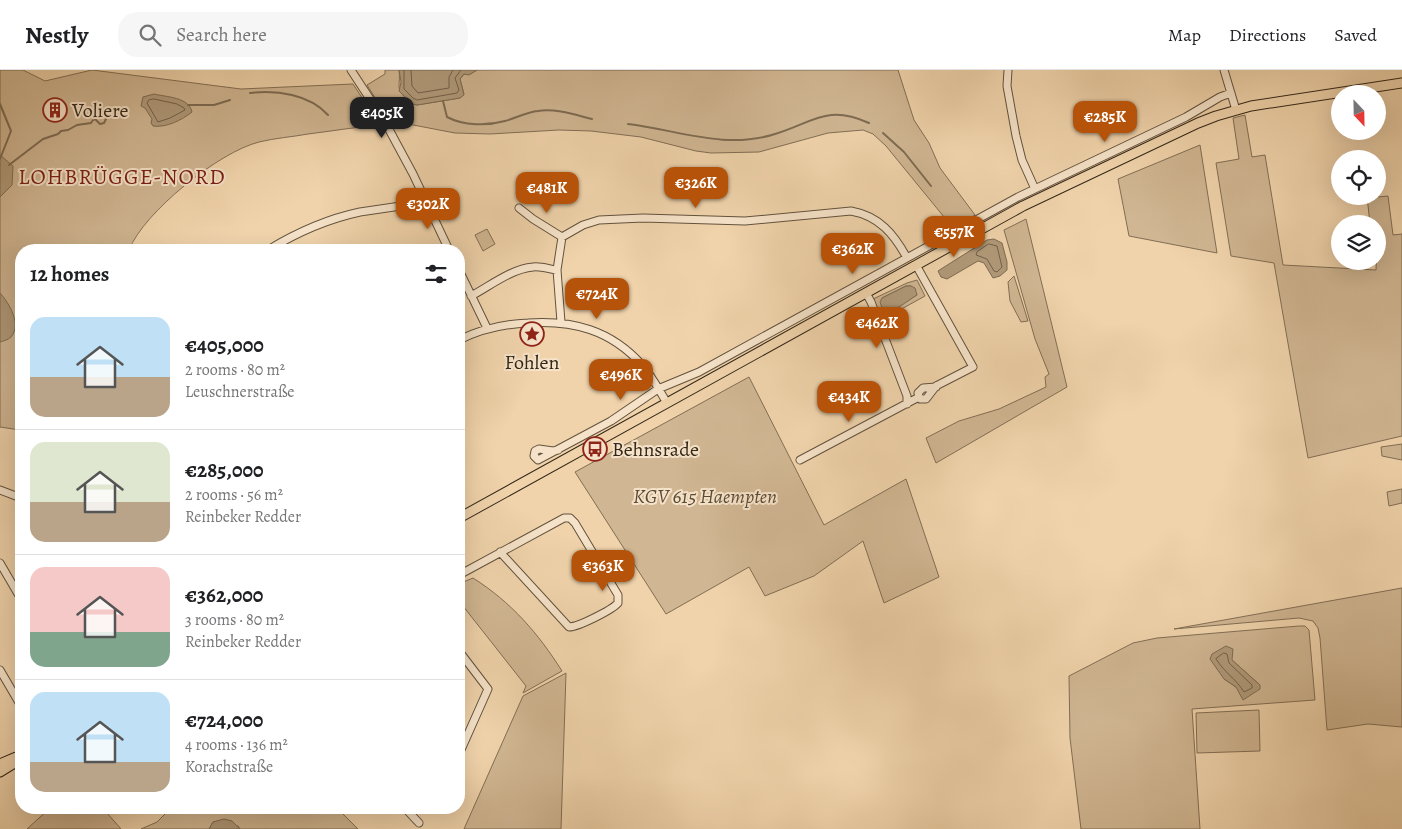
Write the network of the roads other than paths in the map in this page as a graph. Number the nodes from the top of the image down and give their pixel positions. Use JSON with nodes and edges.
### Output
{"nodes":[{"id":1,"x":351,"y":70,"type":"edge"},
{"id":2,"x":1008,"y":70,"type":"edge"},
{"id":3,"x":1224,"y":70,"type":"edge"},
{"id":4,"x":1402,"y":83,"type":"edge"},
{"id":5,"x":1231,"y":93,"type":"junction"},
{"id":6,"x":1236,"y":110,"type":"junction"},
{"id":7,"x":1035,"y":189,"type":"junction"},
{"id":8,"x":426,"y":201,"type":"junction"},
{"id":9,"x":520,"y":208,"type":"dead end"},
{"id":10,"x":562,"y":237,"type":"junction"},
{"id":11,"x":279,"y":244,"type":"edge"},
{"id":12,"x":446,"y":244,"type":"edge"},
{"id":13,"x":907,"y":258,"type":"junction"},
{"id":14,"x":916,"y":266,"type":"junction"},
{"id":15,"x":557,"y":270,"type":"junction"},
{"id":16,"x":465,"y":283,"type":"edge"},
{"id":17,"x":866,"y":293,"type":"junction"},
{"id":18,"x":471,"y":296,"type":"junction"},
{"id":19,"x":561,"y":322,"type":"junction"},
{"id":20,"x":488,"y":328,"type":"junction"},
{"id":21,"x":465,"y":338,"type":"edge"},
{"id":22,"x":658,"y":389,"type":"junction"},
{"id":23,"x":667,"y":403,"type":"junction"},
{"id":24,"x":907,"y":404,"type":"junction"},
{"id":25,"x":558,"y":450,"type":"dead end"},
{"id":26,"x":800,"y":460,"type":"dead end"},
{"id":27,"x":0,"y":490,"type":"edge"},
{"id":28,"x":15,"y":496,"type":"edge"},
{"id":29,"x":465,"y":515,"type":"edge"},
{"id":30,"x":500,"y":552,"type":"junction"},
{"id":31,"x":0,"y":564,"type":"edge"},
{"id":32,"x":465,"y":572,"type":"edge"},
{"id":33,"x":15,"y":589,"type":"edge"},
{"id":34,"x":465,"y":659,"type":"edge"},
{"id":35,"x":0,"y":670,"type":"edge"},
{"id":36,"x":15,"y":696,"type":"edge"},
{"id":37,"x":465,"y":741,"type":"edge"},
{"id":38,"x":15,"y":758,"type":"edge"},
{"id":39,"x":15,"y":763,"type":"edge"},
{"id":40,"x":0,"y":764,"type":"edge"},
{"id":41,"x":0,"y":772,"type":"edge"},
{"id":42,"x":411,"y":814,"type":"edge"},
{"id":43,"x":420,"y":823,"type":"dead end"}],
"edges":[{"from":1,"to":8,"type":"street"},
{"from":2,"to":7,"type":"street"},
{"from":3,"to":5,"type":"street"},
{"from":4,"to":6,"type":"main road"},
{"from":5,"to":6,"type":"street"},
{"from":5,"to":7,"type":"street"},
{"from":6,"to":14,"type":"main road"},
{"from":7,"to":13,"type":"street"},
{"from":8,"to":11,"type":"street"},
{"from":8,"to":12,"type":"street"},
{"from":9,"to":10,"type":"street"},
{"from":10,"to":13,"type":"street"},
{"from":10,"to":15,"type":"street"},
{"from":13,"to":22,"type":"street"},
{"from":14,"to":17,"type":"main road"},
{"from":14,"to":24,"type":"street"},
{"from":15,"to":18,"type":"street"},
{"from":15,"to":19,"type":"street"},
{"from":16,"to":18,"type":"street"},
{"from":17,"to":23,"type":"main road"},
{"from":17,"to":24,"type":"street"},
{"from":18,"to":20,"type":"street"},
{"from":19,"to":20,"type":"street"},
{"from":19,"to":22,"type":"street"},
{"from":20,"to":21,"type":"street"},
{"from":22,"to":23,"type":"street"},
{"from":22,"to":25,"type":"street"},
{"from":23,"to":29,"type":"main road"},
{"from":24,"to":26,"type":"street"},
{"from":27,"to":28,"type":"street"},
{"from":30,"to":30,"type":"street"},
{"from":30,"to":32,"type":"street"},
{"from":31,"to":33,"type":"street"},
{"from":34,"to":37,"type":"street"},
{"from":35,"to":36,"type":"street"},
{"from":38,"to":40,"type":"main road"},
{"from":39,"to":41,"type":"main road"},
{"from":42,"to":43,"type":"street"}]}
